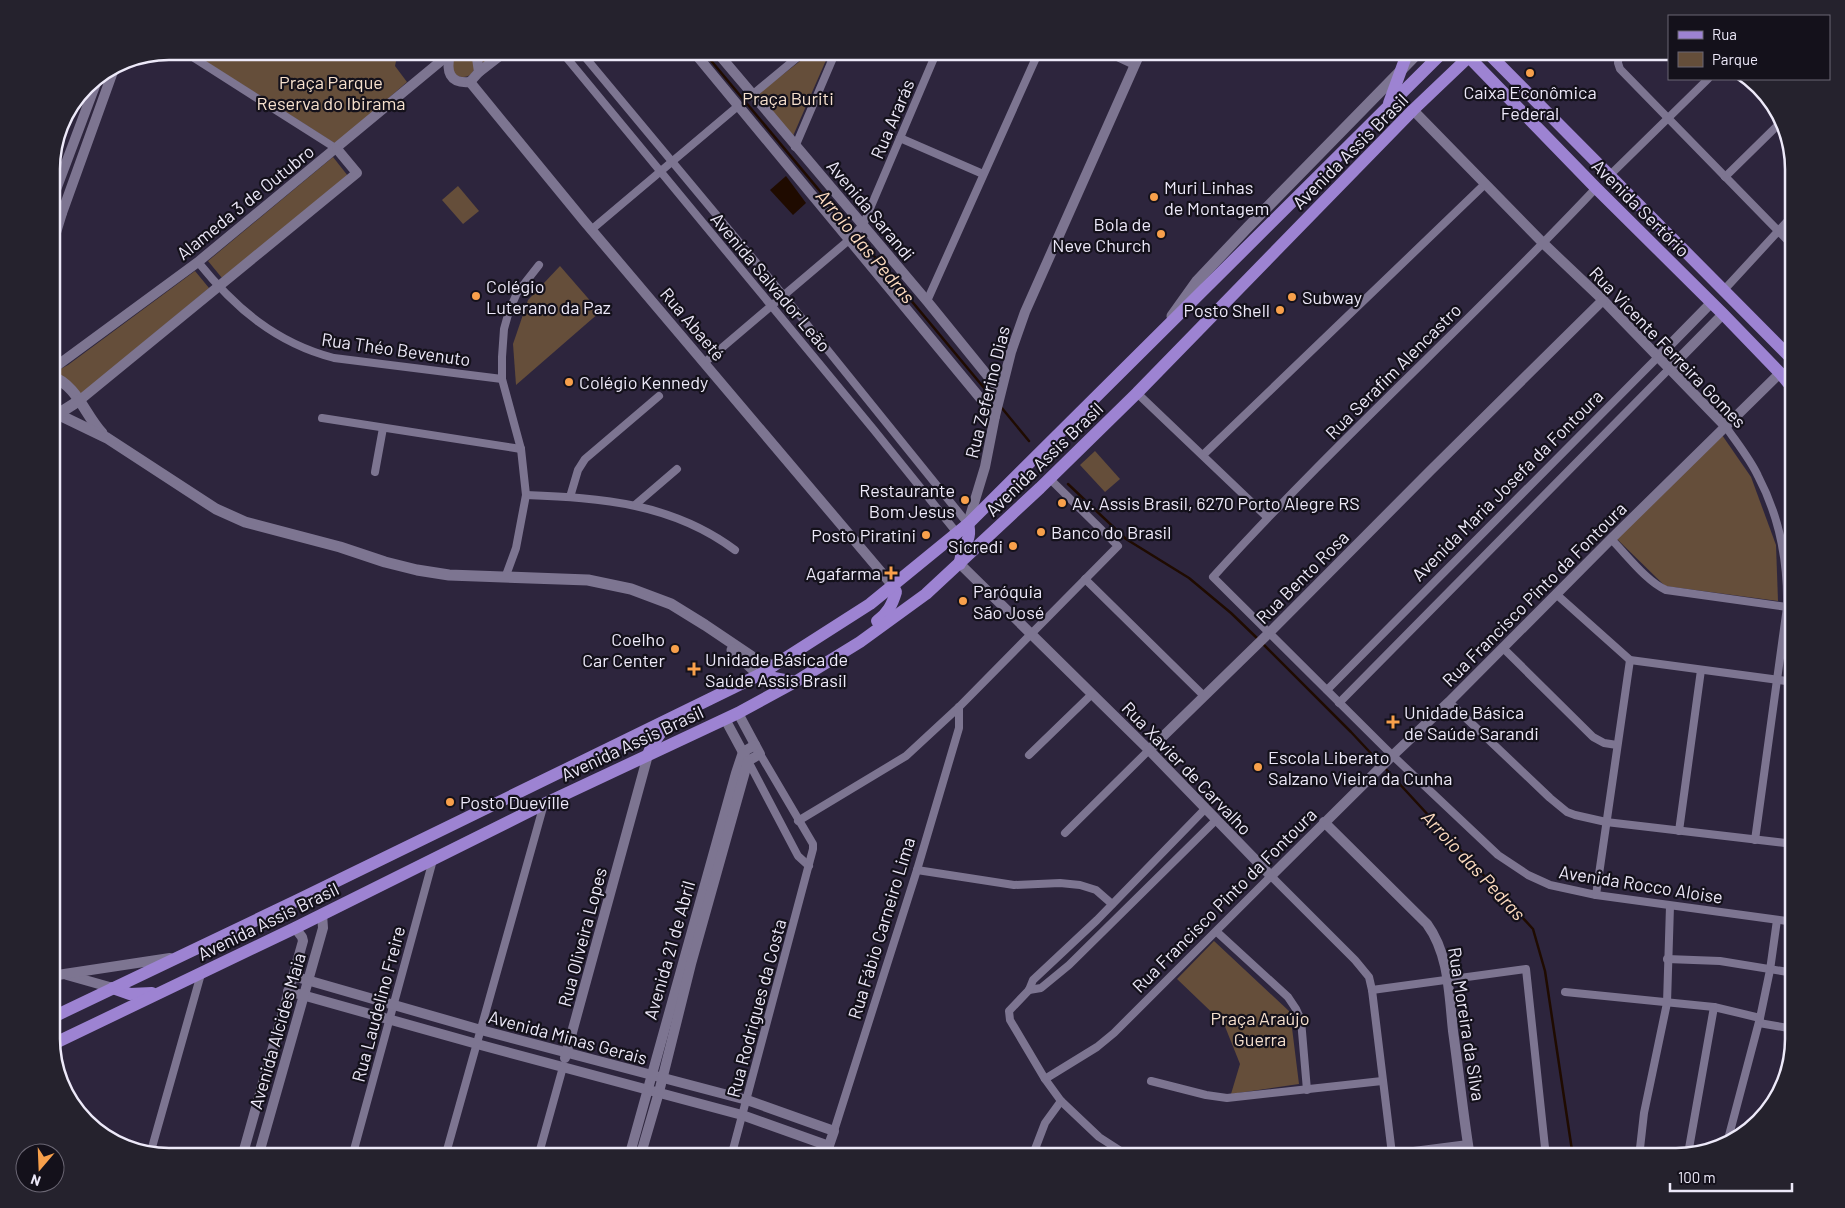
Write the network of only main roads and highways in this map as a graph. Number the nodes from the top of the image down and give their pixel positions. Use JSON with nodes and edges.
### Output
{"nodes":[{"id":1,"x":1405,"y":60,"type":"edge"},
{"id":2,"x":1411,"y":60,"type":"edge"},
{"id":3,"x":1435,"y":60,"type":"edge"},
{"id":4,"x":1462,"y":60,"type":"edge"},
{"id":5,"x":1476,"y":60,"type":"edge"},
{"id":6,"x":1495,"y":60,"type":"edge"},
{"id":7,"x":1400,"y":72,"type":"junction"},
{"id":8,"x":1388,"y":105,"type":"junction"},
{"id":9,"x":1157,"y":336,"type":"junction"},
{"id":10,"x":1785,"y":352,"type":"edge"},
{"id":11,"x":1785,"y":379,"type":"edge"},
{"id":12,"x":60,"y":381,"type":"edge"},
{"id":13,"x":65,"y":384,"type":"junction"},
{"id":14,"x":80,"y":400,"type":"junction"},
{"id":15,"x":60,"y":409,"type":"edge"},
{"id":16,"x":60,"y":410,"type":"edge"},
{"id":17,"x":60,"y":412,"type":"edge"},
{"id":18,"x":107,"y":438,"type":"junction"},
{"id":19,"x":968,"y":524,"type":"junction"},
{"id":20,"x":960,"y":564,"type":"junction"},
{"id":21,"x":893,"y":586,"type":"junction"},
{"id":22,"x":705,"y":625,"type":"junction"},
{"id":23,"x":860,"y":642,"type":"junction"},
{"id":24,"x":774,"y":666,"type":"junction"},
{"id":25,"x":759,"y":675,"type":"junction"},
{"id":26,"x":795,"y":682,"type":"junction"},
{"id":27,"x":671,"y":719,"type":"junction"},
{"id":28,"x":648,"y":755,"type":"junction"},
{"id":29,"x":298,"y":900,"type":"junction"},
{"id":30,"x":322,"y":914,"type":"junction"},
{"id":31,"x":113,"y":988,"type":"junction"},
{"id":32,"x":160,"y":992,"type":"junction"},
{"id":33,"x":60,"y":1014,"type":"edge"},
{"id":34,"x":60,"y":1041,"type":"edge"}],
"edges":[{"from":1,"to":7,"type":"main road"},
{"from":2,"to":7,"type":"main road","name":"Avenida Assis Brasil"},
{"from":3,"to":8,"type":"main road","name":"Avenida Assis Brasil"},
{"from":4,"to":20,"type":"main road","name":"Avenida Assis Brasil"},
{"from":5,"to":11,"type":"main road","name":"Avenida Sertório"},
{"from":6,"to":10,"type":"main road","name":"Avenida Sertório"},
{"from":7,"to":8,"type":"main road"},
{"from":7,"to":9,"type":"main road","name":"Avenida Assis Brasil"},
{"from":8,"to":9,"type":"main road","name":"Avenida Assis Brasil"},
{"from":9,"to":19,"type":"main road","name":"Avenida Assis Brasil"},
{"from":12,"to":13,"type":"main road"},
{"from":13,"to":14,"type":"main road"},
{"from":13,"to":15,"type":"main road"},
{"from":14,"to":16,"type":"main road"},
{"from":14,"to":18,"type":"main road"},
{"from":17,"to":18,"type":"main road"},
{"from":18,"to":22,"type":"main road"},
{"from":19,"to":20,"type":"main road"},
{"from":19,"to":21,"type":"main road","name":"Avenida Assis Brasil"},
{"from":20,"to":23,"type":"main road","name":"Avenida Assis Brasil"},
{"from":21,"to":23,"type":"main road"},
{"from":21,"to":24,"type":"main road","name":"Avenida Assis Brasil"},
{"from":22,"to":24,"type":"main road"},
{"from":22,"to":25,"type":"main road"},
{"from":23,"to":26,"type":"main road","name":"Avenida Assis Brasil"},
{"from":24,"to":25,"type":"main road","name":"Avenida Assis Brasil"},
{"from":25,"to":26,"type":"main road"},
{"from":25,"to":27,"type":"main road","name":"Avenida Assis Brasil"},
{"from":26,"to":28,"type":"main road","name":"Avenida Assis Brasil"},
{"from":27,"to":28,"type":"main road"},
{"from":27,"to":29,"type":"main road","name":"Avenida Assis Brasil"},
{"from":28,"to":30,"type":"main road","name":"Avenida Assis Brasil"},
{"from":29,"to":30,"type":"main road"},
{"from":29,"to":31,"type":"main road","name":"Avenida Assis Brasil"},
{"from":30,"to":32,"type":"main road","name":"Avenida Assis Brasil"},
{"from":31,"to":32,"type":"main road"},
{"from":31,"to":33,"type":"main road","name":"Avenida Assis Brasil"},
{"from":32,"to":34,"type":"main road","name":"Avenida Assis Brasil"}]}
